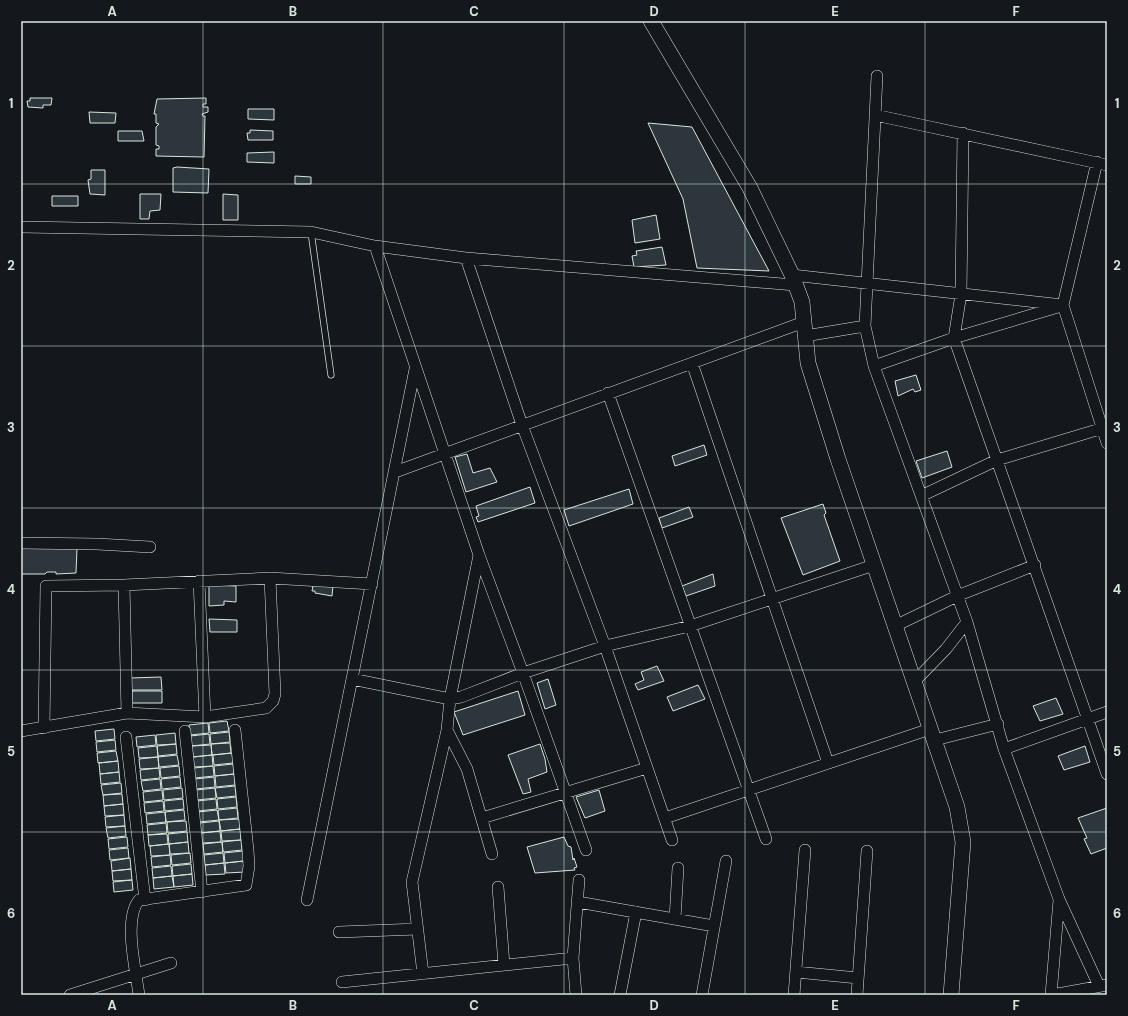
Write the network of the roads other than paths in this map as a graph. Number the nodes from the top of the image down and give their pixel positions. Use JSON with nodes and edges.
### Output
{"nodes":[{"id":1,"x":651,"y":21,"type":"edge"},
{"id":2,"x":877,"y":76,"type":"dead end"},
{"id":3,"x":875,"y":115,"type":"junction"},
{"id":4,"x":963,"y":133,"type":"junction"},
{"id":5,"x":1102,"y":164,"type":"edge"},
{"id":6,"x":21,"y":227,"type":"edge"},
{"id":7,"x":311,"y":232,"type":"junction"},
{"id":8,"x":375,"y":246,"type":"junction"},
{"id":9,"x":466,"y":258,"type":"junction"},
{"id":10,"x":794,"y":280,"type":"junction"},
{"id":11,"x":867,"y":283,"type":"junction"},
{"id":12,"x":961,"y":294,"type":"junction"},
{"id":13,"x":1063,"y":305,"type":"junction"},
{"id":14,"x":865,"y":326,"type":"junction"},
{"id":15,"x":804,"y":329,"type":"junction"},
{"id":16,"x":954,"y":338,"type":"junction"},
{"id":17,"x":692,"y":363,"type":"junction"},
{"id":18,"x":874,"y":366,"type":"junction"},
{"id":19,"x":416,"y":368,"type":"junction"},
{"id":20,"x":332,"y":375,"type":"dead end"},
{"id":21,"x":608,"y":394,"type":"junction"},
{"id":22,"x":522,"y":425,"type":"junction"},
{"id":23,"x":1104,"y":426,"type":"edge"},
{"id":24,"x":1107,"y":443,"type":"edge"},
{"id":25,"x":444,"y":453,"type":"junction"},
{"id":26,"x":997,"y":460,"type":"junction"},
{"id":27,"x":395,"y":472,"type":"junction"},
{"id":28,"x":921,"y":496,"type":"junction"},
{"id":29,"x":21,"y":543,"type":"edge"},
{"id":30,"x":150,"y":548,"type":"dead end"},
{"id":31,"x":479,"y":555,"type":"junction"},
{"id":32,"x":874,"y":565,"type":"junction"},
{"id":33,"x":1035,"y":565,"type":"junction"},
{"id":34,"x":270,"y":578,"type":"junction"},
{"id":35,"x":199,"y":581,"type":"junction"},
{"id":36,"x":372,"y":584,"type":"junction"},
{"id":37,"x":124,"y":585,"type":"junction"},
{"id":38,"x":957,"y":596,"type":"junction"},
{"id":39,"x":772,"y":599,"type":"junction"},
{"id":40,"x":967,"y":622,"type":"junction"},
{"id":41,"x":690,"y":626,"type":"junction"},
{"id":42,"x":895,"y":626,"type":"junction"},
{"id":43,"x":605,"y":646,"type":"junction"},
{"id":44,"x":524,"y":673,"type":"junction"},
{"id":45,"x":352,"y":679,"type":"junction"},
{"id":46,"x":914,"y":682,"type":"junction"},
{"id":47,"x":450,"y":699,"type":"junction"},
{"id":48,"x":1107,"y":712,"type":"edge"},
{"id":49,"x":127,"y":713,"type":"junction"},
{"id":50,"x":205,"y":717,"type":"junction"},
{"id":51,"x":1088,"y":719,"type":"junction"},
{"id":52,"x":998,"y":724,"type":"junction"},
{"id":53,"x":44,"y":728,"type":"junction"},
{"id":54,"x":235,"y":730,"type":"dead end"},
{"id":55,"x":447,"y":730,"type":"junction"},
{"id":56,"x":21,"y":731,"type":"edge"},
{"id":57,"x":185,"y":731,"type":"dead end"},
{"id":58,"x":932,"y":735,"type":"junction"},
{"id":59,"x":126,"y":737,"type":"dead end"},
{"id":60,"x":1004,"y":749,"type":"junction"},
{"id":61,"x":828,"y":763,"type":"junction"},
{"id":62,"x":647,"y":768,"type":"junction"},
{"id":63,"x":1107,"y":774,"type":"edge"},
{"id":64,"x":748,"y":790,"type":"junction"},
{"id":65,"x":564,"y":792,"type":"junction"},
{"id":66,"x":482,"y":818,"type":"junction"},
{"id":67,"x":665,"y":818,"type":"junction"},
{"id":68,"x":672,"y":840,"type":"dead end"},
{"id":69,"x":766,"y":840,"type":"dead end"},
{"id":70,"x":586,"y":850,"type":"dead end"},
{"id":71,"x":805,"y":850,"type":"dead end"},
{"id":72,"x":867,"y":852,"type":"dead end"},
{"id":73,"x":492,"y":854,"type":"dead end"},
{"id":74,"x":726,"y":861,"type":"dead end"},
{"id":75,"x":678,"y":868,"type":"dead end"},
{"id":76,"x":580,"y":880,"type":"dead end"},
{"id":77,"x":498,"y":887,"type":"dead end"},
{"id":78,"x":202,"y":892,"type":"junction"},
{"id":79,"x":1059,"y":899,"type":"junction"},
{"id":80,"x":145,"y":900,"type":"junction"},
{"id":81,"x":307,"y":900,"type":"dead end"},
{"id":82,"x":578,"y":902,"type":"junction"},
{"id":83,"x":636,"y":912,"type":"junction"},
{"id":84,"x":675,"y":919,"type":"junction"},
{"id":85,"x":714,"y":926,"type":"junction"},
{"id":86,"x":418,"y":929,"type":"junction"},
{"id":87,"x":339,"y":932,"type":"dead end"},
{"id":88,"x":573,"y":958,"type":"junction"},
{"id":89,"x":171,"y":963,"type":"dead end"},
{"id":90,"x":504,"y":965,"type":"junction"},
{"id":91,"x":796,"y":972,"type":"junction"},
{"id":92,"x":137,"y":974,"type":"junction"},
{"id":93,"x":423,"y":974,"type":"junction"},
{"id":94,"x":858,"y":978,"type":"junction"},
{"id":95,"x":342,"y":982,"type":"dead end"},
{"id":96,"x":1103,"y":985,"type":"edge"},
{"id":97,"x":70,"y":995,"type":"edge"},
{"id":98,"x":139,"y":995,"type":"edge"},
{"id":99,"x":576,"y":995,"type":"edge"},
{"id":100,"x":620,"y":995,"type":"edge"},
{"id":101,"x":702,"y":995,"type":"edge"},
{"id":102,"x":794,"y":995,"type":"edge"},
{"id":103,"x":857,"y":995,"type":"edge"},
{"id":104,"x":951,"y":995,"type":"edge"},
{"id":105,"x":1051,"y":995,"type":"edge"}],
"edges":[{"from":1,"to":10,"type":"street"},
{"from":2,"to":3,"type":"street"},
{"from":3,"to":4,"type":"street"},
{"from":3,"to":11,"type":"street"},
{"from":4,"to":5,"type":"street"},
{"from":4,"to":12,"type":"street"},
{"from":5,"to":13,"type":"street"},
{"from":6,"to":7,"type":"street"},
{"from":7,"to":8,"type":"street"},
{"from":7,"to":20,"type":"lane"},
{"from":8,"to":9,"type":"street"},
{"from":8,"to":19,"type":"street"},
{"from":9,"to":10,"type":"street"},
{"from":9,"to":22,"type":"street"},
{"from":10,"to":11,"type":"street"},
{"from":10,"to":15,"type":"street"},
{"from":11,"to":12,"type":"street"},
{"from":11,"to":14,"type":"street"},
{"from":12,"to":13,"type":"street"},
{"from":12,"to":16,"type":"street"},
{"from":13,"to":16,"type":"street"},
{"from":13,"to":23,"type":"street"},
{"from":14,"to":15,"type":"street"},
{"from":14,"to":18,"type":"street"},
{"from":15,"to":17,"type":"street"},
{"from":15,"to":32,"type":"street"},
{"from":16,"to":18,"type":"street"},
{"from":16,"to":26,"type":"street"},
{"from":17,"to":21,"type":"street"},
{"from":17,"to":39,"type":"street"},
{"from":18,"to":28,"type":"street"},
{"from":19,"to":25,"type":"street"},
{"from":19,"to":27,"type":"street"},
{"from":21,"to":22,"type":"street"},
{"from":21,"to":41,"type":"street"},
{"from":22,"to":25,"type":"street"},
{"from":22,"to":43,"type":"street"},
{"from":23,"to":24,"type":"street"},
{"from":23,"to":26,"type":"street"},
{"from":25,"to":27,"type":"street"},
{"from":25,"to":31,"type":"street"},
{"from":26,"to":28,"type":"street"},
{"from":26,"to":33,"type":"street"},
{"from":27,"to":36,"type":"street"},
{"from":28,"to":38,"type":"street"},
{"from":29,"to":30,"type":"street"},
{"from":31,"to":44,"type":"street"},
{"from":31,"to":47,"type":"street"},
{"from":32,"to":39,"type":"street"},
{"from":32,"to":42,"type":"street"},
{"from":33,"to":38,"type":"street"},
{"from":33,"to":51,"type":"street"},
{"from":34,"to":35,"type":"street"},
{"from":34,"to":36,"type":"street"},
{"from":34,"to":50,"type":"street"},
{"from":35,"to":37,"type":"street"},
{"from":35,"to":50,"type":"street"},
{"from":36,"to":45,"type":"street"},
{"from":37,"to":49,"type":"street"},
{"from":37,"to":53,"type":"street"},
{"from":38,"to":40,"type":"street"},
{"from":38,"to":42,"type":"street"},
{"from":39,"to":41,"type":"street"},
{"from":39,"to":61,"type":"street"},
{"from":40,"to":46,"type":"street"},
{"from":40,"to":52,"type":"street"},
{"from":41,"to":43,"type":"street"},
{"from":41,"to":64,"type":"street"},
{"from":42,"to":46,"type":"street"},
{"from":43,"to":44,"type":"street"},
{"from":43,"to":62,"type":"street"},
{"from":44,"to":47,"type":"street"},
{"from":44,"to":65,"type":"street"},
{"from":45,"to":47,"type":"street"},
{"from":45,"to":81,"type":"street"},
{"from":46,"to":58,"type":"street"},
{"from":47,"to":55,"type":"street"},
{"from":48,"to":51,"type":"street"},
{"from":49,"to":50,"type":"street"},
{"from":49,"to":53,"type":"street"},
{"from":51,"to":60,"type":"street"},
{"from":51,"to":63,"type":"street"},
{"from":52,"to":58,"type":"street"},
{"from":52,"to":60,"type":"street"},
{"from":53,"to":56,"type":"street"},
{"from":54,"to":78,"type":"street"},
{"from":55,"to":66,"type":"street"},
{"from":55,"to":86,"type":"street"},
{"from":57,"to":78,"type":"street"},
{"from":58,"to":61,"type":"street"},
{"from":58,"to":104,"type":"street"},
{"from":59,"to":80,"type":"street"},
{"from":60,"to":79,"type":"street"},
{"from":61,"to":64,"type":"street"},
{"from":62,"to":65,"type":"street"},
{"from":62,"to":67,"type":"street"},
{"from":64,"to":67,"type":"street"},
{"from":64,"to":69,"type":"street"},
{"from":65,"to":66,"type":"street"},
{"from":65,"to":70,"type":"street"},
{"from":66,"to":73,"type":"street"},
{"from":67,"to":68,"type":"street"},
{"from":71,"to":91,"type":"street"},
{"from":72,"to":94,"type":"street"},
{"from":74,"to":85,"type":"street"},
{"from":75,"to":84,"type":"street"},
{"from":76,"to":82,"type":"street"},
{"from":77,"to":90,"type":"street"},
{"from":78,"to":80,"type":"street"},
{"from":79,"to":96,"type":"street"},
{"from":79,"to":105,"type":"street"},
{"from":80,"to":92,"type":"street"},
{"from":82,"to":83,"type":"street"},
{"from":82,"to":88,"type":"street"},
{"from":83,"to":84,"type":"street"},
{"from":83,"to":100,"type":"street"},
{"from":84,"to":85,"type":"street"},
{"from":85,"to":101,"type":"street"},
{"from":86,"to":87,"type":"street"},
{"from":86,"to":93,"type":"street"},
{"from":88,"to":90,"type":"street"},
{"from":88,"to":99,"type":"street"},
{"from":89,"to":92,"type":"street"},
{"from":90,"to":93,"type":"street"},
{"from":91,"to":94,"type":"street"},
{"from":91,"to":102,"type":"street"},
{"from":92,"to":97,"type":"street"},
{"from":92,"to":98,"type":"street"},
{"from":93,"to":95,"type":"street"},
{"from":94,"to":103,"type":"street"},
{"from":96,"to":105,"type":"street"}]}
